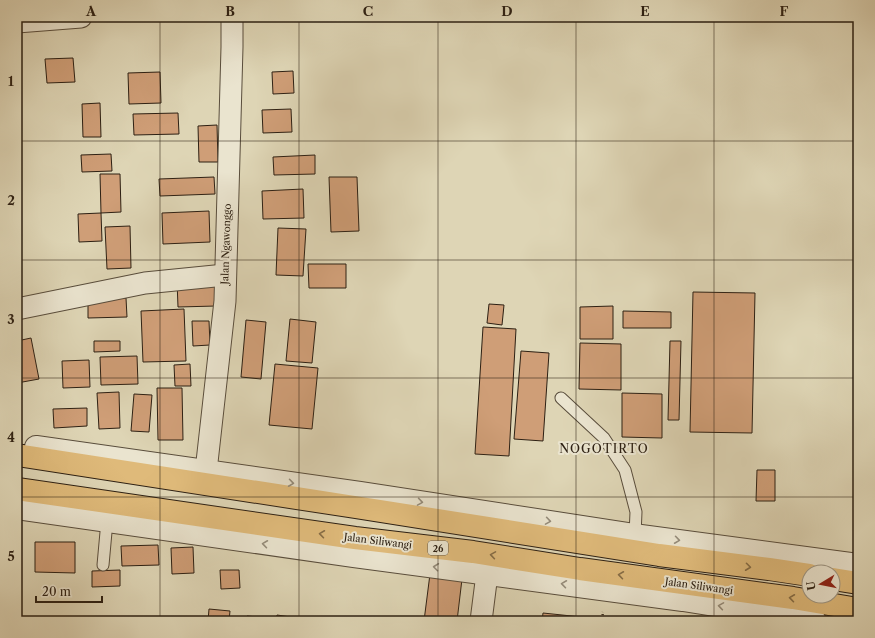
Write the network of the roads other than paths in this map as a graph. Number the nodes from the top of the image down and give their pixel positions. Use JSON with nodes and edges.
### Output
{"nodes":[{"id":1,"x":80,"y":17,"type":"edge"},
{"id":2,"x":232,"y":17,"type":"edge"},
{"id":3,"x":17,"y":22,"type":"edge"},
{"id":4,"x":225,"y":275,"type":"junction"},
{"id":5,"x":17,"y":309,"type":"edge"},
{"id":6,"x":561,"y":398,"type":"dead end"},
{"id":7,"x":17,"y":445,"type":"edge"},
{"id":8,"x":17,"y":455,"type":"edge"},
{"id":9,"x":206,"y":471,"type":"junction"},
{"id":10,"x":17,"y":489,"type":"edge"},
{"id":11,"x":358,"y":500,"type":"junction"},
{"id":12,"x":17,"y":508,"type":"edge"},
{"id":13,"x":107,"y":521,"type":"junction"},
{"id":14,"x":635,"y":535,"type":"junction"},
{"id":15,"x":586,"y":544,"type":"junction"},
{"id":16,"x":354,"y":547,"type":"junction"},
{"id":17,"x":659,"y":556,"type":"junction"},
{"id":18,"x":103,"y":565,"type":"dead end"},
{"id":19,"x":858,"y":565,"type":"edge"},
{"id":20,"x":580,"y":569,"type":"junction"},
{"id":21,"x":487,"y":574,"type":"junction"},
{"id":22,"x":801,"y":574,"type":"edge"},
{"id":23,"x":653,"y":579,"type":"junction"},
{"id":24,"x":841,"y":580,"type":"edge"},
{"id":25,"x":858,"y":583,"type":"edge"},
{"id":26,"x":858,"y":609,"type":"edge"},
{"id":27,"x":793,"y":619,"type":"edge"},
{"id":28,"x":481,"y":621,"type":"edge"},
{"id":29,"x":815,"y":621,"type":"edge"}],
"edges":[{"from":1,"to":3,"type":"street"},
{"from":2,"to":4,"type":"street","name":"Jalan Ngawonggo"},
{"from":4,"to":5,"type":"street"},
{"from":4,"to":9,"type":"street","name":"Jalan Ngawonggo"},
{"from":6,"to":14,"type":"lane"},
{"from":7,"to":9,"type":"street"},
{"from":8,"to":11,"type":"highway"},
{"from":9,"to":11,"type":"street","one_way":true},
{"from":16,"to":10,"type":"highway","name":"Jalan Siliwangi","number":"26","one_way":true},
{"from":11,"to":14,"type":"street","one_way":true},
{"from":11,"to":15,"type":"highway"},
{"from":12,"to":13,"type":"street"},
{"from":16,"to":13,"type":"street","one_way":true},
{"from":13,"to":18,"type":"lane"},
{"from":14,"to":19,"type":"street","one_way":true},
{"from":15,"to":17,"type":"highway"},
{"from":15,"to":20,"type":"highway"},
{"from":20,"to":16,"type":"highway","name":"Jalan Siliwangi","number":"26","one_way":true},
{"from":21,"to":16,"type":"street","one_way":true},
{"from":17,"to":22,"type":"highway","one_way":true},
{"from":17,"to":23,"type":"highway"},
{"from":23,"to":20,"type":"highway","name":"Jalan Siliwangi","number":"26","one_way":true},
{"from":27,"to":21,"type":"street","one_way":true},
{"from":21,"to":28,"type":"street"},
{"from":26,"to":23,"type":"highway","name":"Jalan Siliwangi","number":"26","one_way":true},
{"from":24,"to":25,"type":"highway"},
{"from":27,"to":29,"type":"street"}]}
